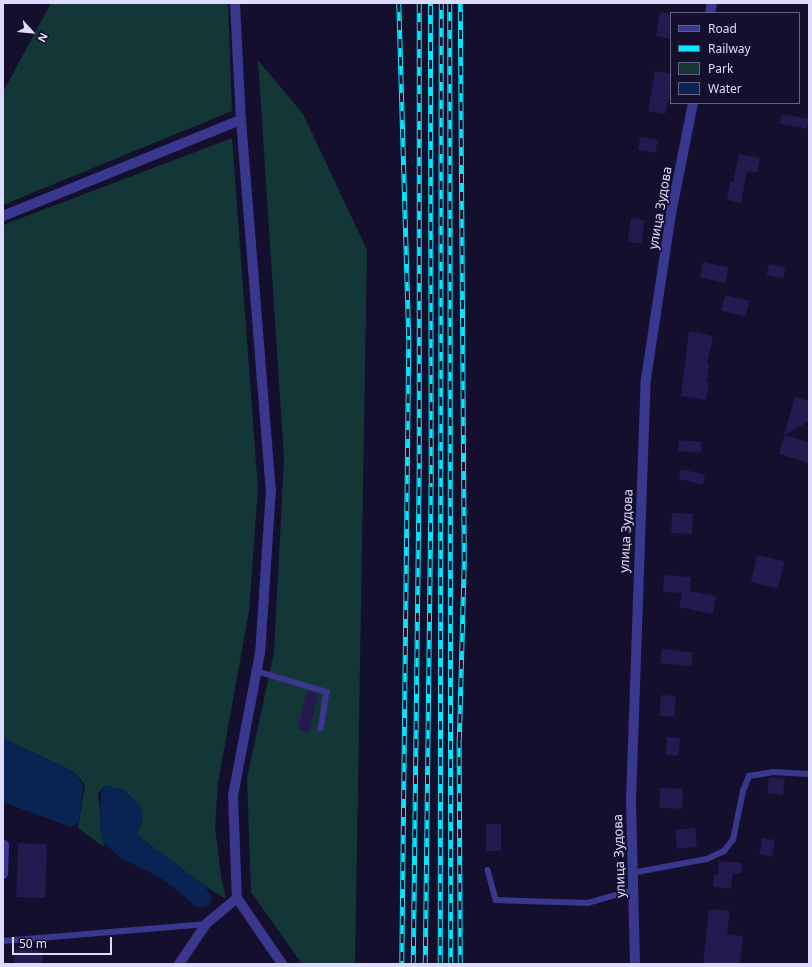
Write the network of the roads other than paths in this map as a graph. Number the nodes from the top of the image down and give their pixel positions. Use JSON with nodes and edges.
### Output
{"nodes":[{"id":1,"x":235,"y":3,"type":"edge"},
{"id":2,"x":693,"y":104,"type":"edge"},
{"id":3,"x":241,"y":120,"type":"junction"},
{"id":4,"x":3,"y":216,"type":"edge"},
{"id":5,"x":256,"y":671,"type":"junction"},
{"id":6,"x":321,"y":729,"type":"dead end"},
{"id":7,"x":809,"y":774,"type":"edge"},
{"id":8,"x":4,"y":845,"type":"edge"},
{"id":9,"x":488,"y":870,"type":"dead end"},
{"id":10,"x":632,"y":873,"type":"junction"},
{"id":11,"x":3,"y":874,"type":"edge"},
{"id":12,"x":633,"y":890,"type":"junction"},
{"id":13,"x":237,"y":898,"type":"junction"},
{"id":14,"x":206,"y":924,"type":"junction"},
{"id":15,"x":3,"y":941,"type":"edge"},
{"id":16,"x":179,"y":964,"type":"edge"},
{"id":17,"x":282,"y":964,"type":"edge"},
{"id":18,"x":635,"y":964,"type":"edge"}],
"edges":[{"from":1,"to":3,"type":"street"},
{"from":2,"to":10,"type":"street","name":"улица Зудова"},
{"from":3,"to":4,"type":"street"},
{"from":3,"to":5,"type":"street"},
{"from":5,"to":6,"type":"lane"},
{"from":5,"to":13,"type":"street"},
{"from":7,"to":10,"type":"lane"},
{"from":8,"to":11,"type":"street"},
{"from":9,"to":12,"type":"lane"},
{"from":10,"to":12,"type":"street","name":"улица Зудова"},
{"from":12,"to":18,"type":"street","name":"улица Зудова"},
{"from":13,"to":14,"type":"street"},
{"from":13,"to":17,"type":"street"},
{"from":14,"to":15,"type":"lane"},
{"from":14,"to":16,"type":"street"}]}
